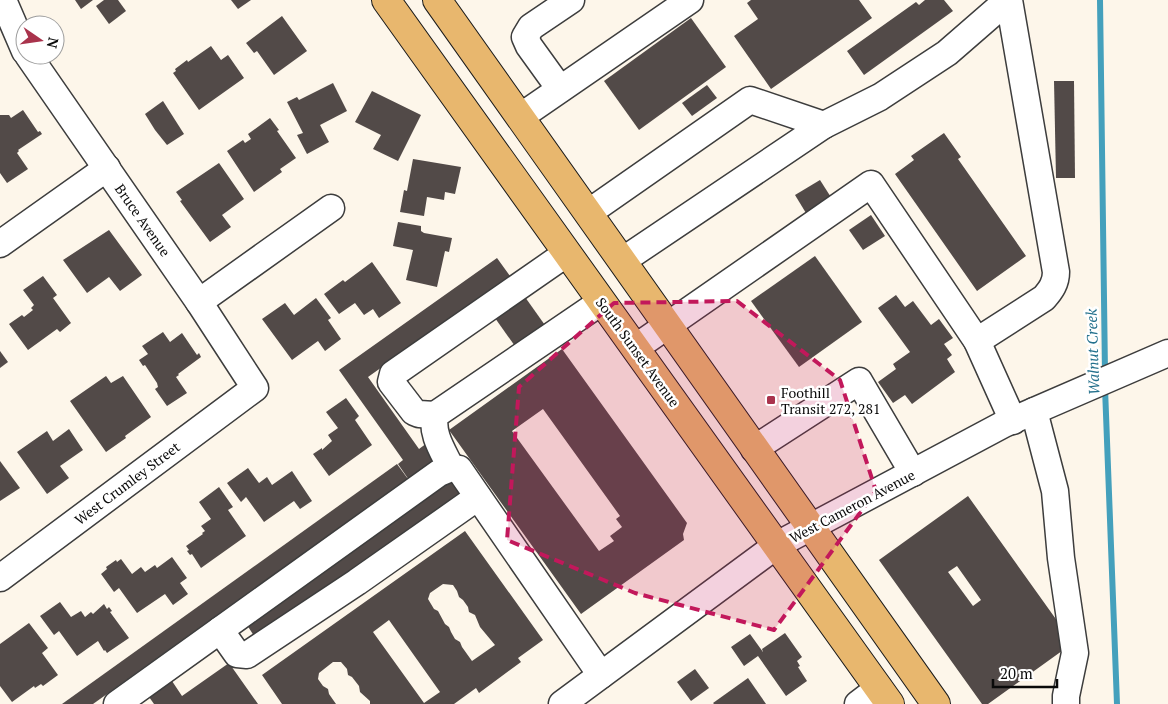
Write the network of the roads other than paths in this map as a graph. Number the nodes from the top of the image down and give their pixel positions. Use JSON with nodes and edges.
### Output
{"nodes":[{"id":1,"x":3,"y":0,"type":"edge"},
{"id":2,"x":386,"y":0,"type":"edge"},
{"id":3,"x":437,"y":0,"type":"edge"},
{"id":4,"x":571,"y":0,"type":"edge"},
{"id":5,"x":690,"y":0,"type":"edge"},
{"id":6,"x":1008,"y":0,"type":"edge"},
{"id":7,"x":15,"y":28,"type":"edge"},
{"id":8,"x":35,"y":65,"type":"edge"},
{"id":9,"x":560,"y":89,"type":"junction"},
{"id":10,"x":520,"y":117,"type":"junction"},
{"id":11,"x":824,"y":125,"type":"junction"},
{"id":12,"x":107,"y":168,"type":"junction"},
{"id":13,"x":331,"y":208,"type":"dead end"},
{"id":14,"x":588,"y":213,"type":"junction"},
{"id":15,"x":0,"y":244,"type":"edge"},
{"id":16,"x":567,"y":253,"type":"junction"},
{"id":17,"x":622,"y":261,"type":"junction"},
{"id":18,"x":199,"y":302,"type":"junction"},
{"id":19,"x":601,"y":302,"type":"junction"},
{"id":20,"x":668,"y":326,"type":"junction"},
{"id":21,"x":977,"y":340,"type":"junction"},
{"id":22,"x":635,"y":348,"type":"junction"},
{"id":23,"x":1168,"y":353,"type":"edge"},
{"id":24,"x":255,"y":388,"type":"joint"},
{"id":25,"x":435,"y":415,"type":"junction"},
{"id":26,"x":1017,"y":419,"type":"junction"},
{"id":27,"x":754,"y":449,"type":"junction"},
{"id":28,"x":451,"y":468,"type":"junction"},
{"id":29,"x":913,"y":473,"type":"junction"},
{"id":30,"x":478,"y":497,"type":"junction"},
{"id":31,"x":810,"y":528,"type":"junction"},
{"id":32,"x":777,"y":546,"type":"junction"},
{"id":33,"x":0,"y":578,"type":"edge"},
{"id":34,"x":220,"y":630,"type":"junction"},
{"id":35,"x":601,"y":676,"type":"junction"},
{"id":36,"x":885,"y":696,"type":"edge"},
{"id":37,"x":1061,"y":701,"type":"edge"},
{"id":38,"x":117,"y":704,"type":"edge"},
{"id":39,"x":562,"y":704,"type":"edge"},
{"id":40,"x":858,"y":704,"type":"edge"},
{"id":41,"x":936,"y":704,"type":"edge"}],
"edges":[{"from":1,"to":7,"type":"street"},
{"from":2,"to":16,"type":"main road","name":"South Sunset Avenue"},
{"from":3,"to":10,"type":"main road"},
{"from":4,"to":9,"type":"street"},
{"from":5,"to":9,"type":"street"},
{"from":6,"to":11,"type":"street"},
{"from":6,"to":21,"type":"street"},
{"from":8,"to":12,"type":"street","name":"Bruce Avenue"},
{"from":9,"to":10,"type":"street"},
{"from":10,"to":14,"type":"main road"},
{"from":11,"to":14,"type":"street"},
{"from":11,"to":17,"type":"street"},
{"from":12,"to":15,"type":"street"},
{"from":12,"to":18,"type":"street","name":"Bruce Avenue"},
{"from":13,"to":18,"type":"street"},
{"from":14,"to":17,"type":"main road"},
{"from":16,"to":19,"type":"main road","name":"South Sunset Avenue"},
{"from":16,"to":25,"type":"street"},
{"from":17,"to":20,"type":"main road"},
{"from":18,"to":24,"type":"street","name":"Bruce Avenue"},
{"from":19,"to":22,"type":"main road","name":"South Sunset Avenue"},
{"from":19,"to":25,"type":"street"},
{"from":20,"to":21,"type":"street"},
{"from":20,"to":22,"type":"street"},
{"from":20,"to":27,"type":"main road"},
{"from":21,"to":26,"type":"street"},
{"from":22,"to":32,"type":"main road","name":"South Sunset Avenue"},
{"from":23,"to":26,"type":"street","name":"West Cameron Avenue"},
{"from":24,"to":33,"type":"street","name":"West Crumley Street"},
{"from":25,"to":28,"type":"street"},
{"from":26,"to":29,"type":"street","name":"West Cameron Avenue"},
{"from":26,"to":37,"type":"street"},
{"from":27,"to":29,"type":"street"},
{"from":27,"to":31,"type":"main road"},
{"from":28,"to":30,"type":"street"},
{"from":28,"to":34,"type":"street"},
{"from":29,"to":31,"type":"street","name":"West Cameron Avenue"},
{"from":30,"to":34,"type":"street"},
{"from":30,"to":35,"type":"street"},
{"from":31,"to":32,"type":"street","name":"West Cameron Avenue"},
{"from":31,"to":41,"type":"main road"},
{"from":32,"to":35,"type":"street","name":"West Cameron Avenue"},
{"from":32,"to":36,"type":"main road","name":"South Sunset Avenue"},
{"from":34,"to":38,"type":"street"},
{"from":35,"to":39,"type":"street","name":"West Cameron Avenue"},
{"from":36,"to":40,"type":"street"}]}
